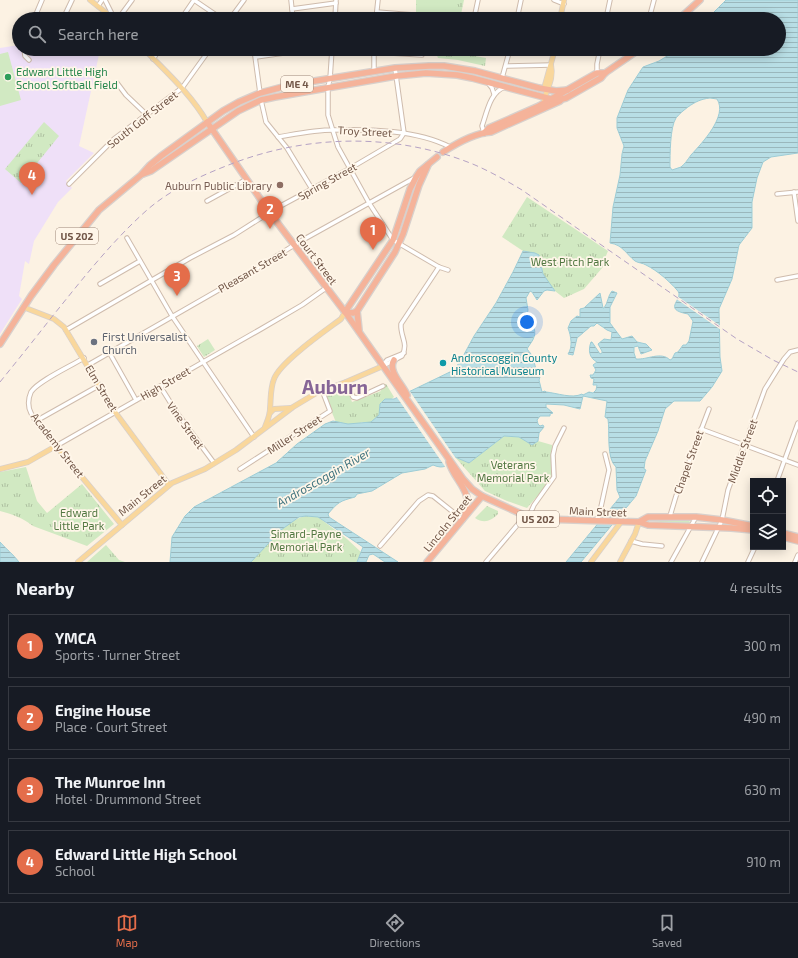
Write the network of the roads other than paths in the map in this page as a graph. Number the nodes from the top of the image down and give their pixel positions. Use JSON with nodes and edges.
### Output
{"nodes":[{"id":1,"x":42,"y":0,"type":"edge"},
{"id":2,"x":72,"y":0,"type":"edge"},
{"id":3,"x":90,"y":0,"type":"edge"},
{"id":4,"x":104,"y":0,"type":"edge"},
{"id":5,"x":132,"y":0,"type":"edge"},
{"id":6,"x":194,"y":0,"type":"edge"},
{"id":7,"x":244,"y":0,"type":"edge"},
{"id":8,"x":291,"y":0,"type":"edge"},
{"id":9,"x":378,"y":0,"type":"edge"},
{"id":10,"x":478,"y":0,"type":"edge"},
{"id":11,"x":521,"y":0,"type":"edge"},
{"id":12,"x":554,"y":0,"type":"edge"},
{"id":13,"x":610,"y":0,"type":"edge"},
{"id":14,"x":654,"y":0,"type":"edge"},
{"id":15,"x":700,"y":0,"type":"edge"},
{"id":16,"x":336,"y":1,"type":"edge"},
{"id":17,"x":564,"y":2,"type":"edge"},
{"id":18,"x":98,"y":6,"type":"junction"},
{"id":19,"x":292,"y":9,"type":"junction"},
{"id":20,"x":37,"y":12,"type":"edge"},
{"id":21,"x":66,"y":12,"type":"edge"},
{"id":22,"x":106,"y":12,"type":"edge"},
{"id":23,"x":111,"y":12,"type":"edge"},
{"id":24,"x":121,"y":12,"type":"edge"},
{"id":25,"x":186,"y":12,"type":"edge"},
{"id":26,"x":212,"y":12,"type":"edge"},
{"id":27,"x":235,"y":12,"type":"edge"},
{"id":28,"x":292,"y":12,"type":"edge"},
{"id":29,"x":335,"y":12,"type":"edge"},
{"id":30,"x":377,"y":12,"type":"edge"},
{"id":31,"x":475,"y":12,"type":"edge"},
{"id":32,"x":518,"y":12,"type":"edge"},
{"id":33,"x":562,"y":12,"type":"edge"},
{"id":34,"x":607,"y":12,"type":"edge"},
{"id":35,"x":651,"y":12,"type":"edge"},
{"id":36,"x":687,"y":12,"type":"edge"},
{"id":37,"x":25,"y":56,"type":"edge"},
{"id":38,"x":150,"y":56,"type":"edge"},
{"id":39,"x":155,"y":56,"type":"edge"},
{"id":40,"x":205,"y":56,"type":"edge"},
{"id":41,"x":266,"y":56,"type":"edge"},
{"id":42,"x":332,"y":56,"type":"edge"},
{"id":43,"x":374,"y":56,"type":"edge"},
{"id":44,"x":508,"y":56,"type":"edge"},
{"id":45,"x":553,"y":56,"type":"edge"},
{"id":46,"x":598,"y":56,"type":"edge"},
{"id":47,"x":630,"y":56,"type":"edge"},
{"id":48,"x":256,"y":58,"type":"joint"},
{"id":49,"x":153,"y":59,"type":"junction"},
{"id":50,"x":29,"y":60,"type":"dead end"},
{"id":51,"x":506,"y":66,"type":"junction"},
{"id":52,"x":551,"y":66,"type":"junction"},
{"id":53,"x":395,"y":68,"type":"junction"},
{"id":54,"x":374,"y":72,"type":"junction"},
{"id":55,"x":597,"y":73,"type":"junction"},
{"id":56,"x":605,"y":73,"type":"junction"},
{"id":57,"x":396,"y":76,"type":"junction"},
{"id":58,"x":502,"y":78,"type":"junction"},
{"id":59,"x":330,"y":79,"type":"junction"},
{"id":60,"x":487,"y":82,"type":"junction"},
{"id":61,"x":117,"y":83,"type":"dead end"},
{"id":62,"x":328,"y":86,"type":"junction"},
{"id":63,"x":505,"y":87,"type":"junction"},
{"id":64,"x":182,"y":88,"type":"junction"},
{"id":65,"x":547,"y":90,"type":"junction"},
{"id":66,"x":568,"y":90,"type":"junction"},
{"id":67,"x":260,"y":92,"type":"junction"},
{"id":68,"x":494,"y":94,"type":"junction"},
{"id":69,"x":566,"y":98,"type":"junction"},
{"id":70,"x":551,"y":99,"type":"junction"},
{"id":71,"x":262,"y":100,"type":"junction"},
{"id":72,"x":544,"y":101,"type":"junction"},
{"id":73,"x":541,"y":110,"type":"junction"},
{"id":74,"x":147,"y":115,"type":"junction"},
{"id":75,"x":207,"y":122,"type":"junction"},
{"id":76,"x":212,"y":129,"type":"junction"},
{"id":77,"x":332,"y":130,"type":"junction"},
{"id":78,"x":404,"y":133,"type":"junction"},
{"id":79,"x":484,"y":133,"type":"junction"},
{"id":80,"x":278,"y":137,"type":"junction"},
{"id":81,"x":450,"y":148,"type":"junction"},
{"id":82,"x":443,"y":152,"type":"dead end"},
{"id":83,"x":437,"y":157,"type":"dead end"},
{"id":84,"x":429,"y":163,"type":"junction"},
{"id":85,"x":349,"y":169,"type":"junction"},
{"id":86,"x":141,"y":175,"type":"junction"},
{"id":87,"x":416,"y":176,"type":"junction"},
{"id":88,"x":247,"y":179,"type":"junction"},
{"id":89,"x":69,"y":184,"type":"dead end"},
{"id":90,"x":312,"y":189,"type":"junction"},
{"id":91,"x":796,"y":192,"type":"edge"},
{"id":92,"x":777,"y":194,"type":"dead end"},
{"id":93,"x":207,"y":201,"type":"dead end"},
{"id":94,"x":369,"y":203,"type":"junction"},
{"id":95,"x":270,"y":213,"type":"junction"},
{"id":96,"x":798,"y":221,"type":"edge"},
{"id":97,"x":127,"y":238,"type":"dead end"},
{"id":98,"x":393,"y":240,"type":"junction"},
{"id":99,"x":399,"y":243,"type":"junction"},
{"id":100,"x":295,"y":245,"type":"junction"},
{"id":101,"x":140,"y":261,"type":"junction"},
{"id":102,"x":439,"y":267,"type":"junction"},
{"id":103,"x":448,"y":270,"type":"dead end"},
{"id":104,"x":798,"y":276,"type":"edge"},
{"id":105,"x":777,"y":280,"type":"dead end"},
{"id":106,"x":152,"y":281,"type":"junction"},
{"id":107,"x":100,"y":284,"type":"dead end"},
{"id":108,"x":326,"y":288,"type":"junction"},
{"id":109,"x":24,"y":306,"type":"junction"},
{"id":110,"x":357,"y":311,"type":"junction"},
{"id":111,"x":346,"y":312,"type":"junction"},
{"id":112,"x":172,"y":316,"type":"junction"},
{"id":113,"x":66,"y":330,"type":"junction"},
{"id":114,"x":360,"y":333,"type":"junction"},
{"id":115,"x":0,"y":344,"type":"edge"},
{"id":116,"x":798,"y":350,"type":"edge"},
{"id":117,"x":109,"y":352,"type":"junction"},
{"id":118,"x":404,"y":353,"type":"junction"},
{"id":119,"x":84,"y":358,"type":"junction"},
{"id":120,"x":394,"y":360,"type":"junction"},
{"id":121,"x":202,"y":362,"type":"junction"},
{"id":122,"x":88,"y":365,"type":"junction"},
{"id":123,"x":383,"y":366,"type":"junction"},
{"id":124,"x":346,"y":382,"type":"junction"},
{"id":125,"x":100,"y":385,"type":"junction"},
{"id":126,"x":160,"y":386,"type":"junction"},
{"id":127,"x":383,"y":386,"type":"dead end"},
{"id":128,"x":400,"y":386,"type":"junction"},
{"id":129,"x":322,"y":390,"type":"junction"},
{"id":130,"x":136,"y":400,"type":"junction"},
{"id":131,"x":293,"y":408,"type":"junction"},
{"id":132,"x":709,"y":409,"type":"dead end"},
{"id":133,"x":115,"y":412,"type":"junction"},
{"id":134,"x":270,"y":413,"type":"junction"},
{"id":135,"x":276,"y":420,"type":"junction"},
{"id":136,"x":36,"y":421,"type":"junction"},
{"id":137,"x":798,"y":423,"type":"edge"},
{"id":138,"x":265,"y":427,"type":"junction"},
{"id":139,"x":427,"y":427,"type":"joint"},
{"id":140,"x":564,"y":428,"type":"dead end"},
{"id":141,"x":701,"y":429,"type":"junction"},
{"id":142,"x":254,"y":437,"type":"junction"},
{"id":143,"x":744,"y":445,"type":"junction"},
{"id":144,"x":56,"y":446,"type":"junction"},
{"id":145,"x":606,"y":454,"type":"dead end"},
{"id":146,"x":785,"y":460,"type":"junction"},
{"id":147,"x":214,"y":463,"type":"junction"},
{"id":148,"x":798,"y":465,"type":"edge"},
{"id":149,"x":0,"y":468,"type":"edge"},
{"id":150,"x":240,"y":469,"type":"dead end"},
{"id":151,"x":456,"y":473,"type":"junction"},
{"id":152,"x":778,"y":478,"type":"edge"},
{"id":153,"x":169,"y":485,"type":"junction"},
{"id":154,"x":482,"y":496,"type":"junction"},
{"id":155,"x":526,"y":516,"type":"junction"},
{"id":156,"x":670,"y":516,"type":"junction"},
{"id":157,"x":696,"y":517,"type":"junction"},
{"id":158,"x":463,"y":520,"type":"junction"},
{"id":159,"x":722,"y":520,"type":"junction"},
{"id":160,"x":596,"y":521,"type":"junction"},
{"id":161,"x":619,"y":522,"type":"junction"},
{"id":162,"x":639,"y":522,"type":"junction"},
{"id":163,"x":122,"y":525,"type":"junction"},
{"id":164,"x":750,"y":525,"type":"edge"},
{"id":165,"x":691,"y":527,"type":"junction"},
{"id":166,"x":717,"y":528,"type":"junction"},
{"id":167,"x":750,"y":530,"type":"edge"},
{"id":168,"x":786,"y":534,"type":"edge"},
{"id":169,"x":798,"y":537,"type":"edge"},
{"id":170,"x":786,"y":538,"type":"edge"},
{"id":171,"x":631,"y":541,"type":"junction"},
{"id":172,"x":798,"y":541,"type":"edge"},
{"id":173,"x":380,"y":546,"type":"dead end"},
{"id":174,"x":662,"y":546,"type":"dead end"},
{"id":175,"x":754,"y":550,"type":"edge"},
{"id":176,"x":798,"y":555,"type":"edge"},
{"id":177,"x":78,"y":562,"type":"edge"},
{"id":178,"x":427,"y":562,"type":"edge"},
{"id":179,"x":486,"y":562,"type":"edge"},
{"id":180,"x":590,"y":562,"type":"edge"},
{"id":181,"x":620,"y":562,"type":"edge"},
{"id":182,"x":671,"y":562,"type":"edge"},
{"id":183,"x":702,"y":562,"type":"edge"},
{"id":184,"x":748,"y":562,"type":"edge"},
{"id":185,"x":795,"y":562,"type":"edge"}],
"edges":[{"from":1,"to":20,"type":"street"},
{"from":2,"to":21,"type":"street"},
{"from":3,"to":18,"type":"main road"},
{"from":4,"to":18,"type":"street"},
{"from":4,"to":23,"type":"street"},
{"from":5,"to":24,"type":"street"},
{"from":6,"to":25,"type":"street"},
{"from":6,"to":26,"type":"street"},
{"from":7,"to":27,"type":"street"},
{"from":8,"to":19,"type":"street"},
{"from":9,"to":30,"type":"street"},
{"from":10,"to":31,"type":"street"},
{"from":11,"to":32,"type":"street"},
{"from":12,"to":17,"type":"street"},
{"from":13,"to":34,"type":"street"},
{"from":14,"to":35,"type":"street"},
{"from":15,"to":36,"type":"highway"},
{"from":16,"to":19,"type":"street"},
{"from":16,"to":29,"type":"street"},
{"from":17,"to":33,"type":"main road"},
{"from":18,"to":22,"type":"main road"},
{"from":19,"to":28,"type":"street"},
{"from":37,"to":50,"type":"street"},
{"from":38,"to":49,"type":"main road","name":"Court Street"},
{"from":39,"to":49,"type":"street"},
{"from":40,"to":64,"type":"street","name":"South Goff Street"},
{"from":41,"to":48,"type":"street"},
{"from":42,"to":59,"type":"street"},
{"from":43,"to":54,"type":"street"},
{"from":44,"to":51,"type":"street"},
{"from":45,"to":52,"type":"main road"},
{"from":46,"to":55,"type":"street"},
{"from":47,"to":56,"type":"highway","number":"ME 4"},
{"from":48,"to":67,"type":"street"},
{"from":49,"to":64,"type":"main road","name":"Court Street"},
{"from":51,"to":52,"type":"street"},
{"from":51,"to":58,"type":"street"},
{"from":52,"to":65,"type":"main road"},
{"from":53,"to":54,"type":"highway","number":"ME 4"},
{"from":53,"to":57,"type":"street"},
{"from":53,"to":58,"type":"highway","number":"ME 4"},
{"from":54,"to":59,"type":"highway","number":"ME 4"},
{"from":55,"to":56,"type":"highway"},
{"from":55,"to":66,"type":"highway"},
{"from":56,"to":69,"type":"highway","number":"ME 4"},
{"from":57,"to":60,"type":"highway","number":"ME 4"},
{"from":57,"to":62,"type":"highway","number":"ME 4"},
{"from":57,"to":78,"type":"street"},
{"from":58,"to":65,"type":"highway","number":"ME 4"},
{"from":59,"to":62,"type":"street"},
{"from":59,"to":67,"type":"highway","number":"ME 4"},
{"from":60,"to":63,"type":"highway","number":"ME 4"},
{"from":60,"to":68,"type":"street"},
{"from":61,"to":74,"type":"street"},
{"from":62,"to":71,"type":"highway","number":"ME 4"},
{"from":62,"to":77,"type":"street"},
{"from":63,"to":68,"type":"street"},
{"from":63,"to":72,"type":"highway","number":"ME 4"},
{"from":64,"to":74,"type":"street","name":"South Goff Street"},
{"from":64,"to":75,"type":"main road","name":"Court Street"},
{"from":65,"to":66,"type":"highway","number":"ME 4"},
{"from":65,"to":72,"type":"main road"},
{"from":66,"to":70,"type":"highway"},
{"from":67,"to":75,"type":"highway","number":"ME 4"},
{"from":68,"to":79,"type":"street"},
{"from":69,"to":70,"type":"highway","number":"ME 4"},
{"from":69,"to":73,"type":"highway"},
{"from":70,"to":72,"type":"highway","number":"ME 4"},
{"from":71,"to":76,"type":"highway","number":"ME 4"},
{"from":71,"to":80,"type":"street"},
{"from":72,"to":73,"type":"main road"},
{"from":72,"to":79,"type":"highway"},
{"from":73,"to":79,"type":"highway"},
{"from":74,"to":89,"type":"street","name":"South Goff Street"},
{"from":75,"to":76,"type":"highway","name":"Court Street","number":"US 202"},
{"from":75,"to":86,"type":"highway","number":"US 202"},
{"from":76,"to":86,"type":"highway","number":"US 202"},
{"from":76,"to":88,"type":"highway","name":"Court Street","number":"US 202"},
{"from":77,"to":78,"type":"street","name":"Troy Street"},
{"from":77,"to":80,"type":"street","name":"Troy Street"},
{"from":77,"to":85,"type":"street"},
{"from":78,"to":81,"type":"street","name":"Troy Street"},
{"from":78,"to":85,"type":"street","name":"Spring Street"},
{"from":79,"to":81,"type":"highway"},
{"from":80,"to":90,"type":"street"},
{"from":81,"to":82,"type":"highway"},
{"from":83,"to":84,"type":"highway"},
{"from":84,"to":87,"type":"highway"},
{"from":84,"to":99,"type":"highway"},
{"from":85,"to":90,"type":"street","name":"Spring Street"},
{"from":85,"to":94,"type":"street"},
{"from":86,"to":109,"type":"highway","number":"US 202"},
{"from":87,"to":94,"type":"street","name":"Pleasant Street"},
{"from":87,"to":98,"type":"highway"},
{"from":88,"to":93,"type":"street"},
{"from":88,"to":95,"type":"highway","name":"Court Street","number":"US 202"},
{"from":90,"to":95,"type":"street","name":"Spring Street"},
{"from":91,"to":92,"type":"street"},
{"from":91,"to":96,"type":"street"},
{"from":94,"to":98,"type":"street"},
{"from":94,"to":100,"type":"street","name":"Pleasant Street"},
{"from":95,"to":100,"type":"highway","name":"Court Street","number":"US 202"},
{"from":95,"to":106,"type":"street","name":"Spring Street"},
{"from":97,"to":101,"type":"street"},
{"from":98,"to":99,"type":"street"},
{"from":98,"to":111,"type":"highway"},
{"from":99,"to":102,"type":"street"},
{"from":99,"to":110,"type":"highway"},
{"from":100,"to":108,"type":"highway","name":"Court Street","number":"US 202"},
{"from":100,"to":112,"type":"street","name":"Pleasant Street"},
{"from":101,"to":106,"type":"street"},
{"from":101,"to":107,"type":"street"},
{"from":102,"to":103,"type":"street"},
{"from":102,"to":118,"type":"street"},
{"from":104,"to":105,"type":"street"},
{"from":106,"to":112,"type":"street"},
{"from":106,"to":113,"type":"street","name":"Spring Street"},
{"from":108,"to":111,"type":"highway","name":"Court Street","number":"US 202"},
{"from":108,"to":121,"type":"street","name":"High Street"},
{"from":109,"to":113,"type":"main road","name":"Elm Street"},
{"from":109,"to":115,"type":"highway","number":"US 202"},
{"from":110,"to":111,"type":"highway"},
{"from":110,"to":114,"type":"highway"},
{"from":111,"to":114,"type":"highway","name":"Court Street","number":"US 202"},
{"from":111,"to":134,"type":"main road"},
{"from":112,"to":117,"type":"street","name":"Pleasant Street"},
{"from":112,"to":121,"type":"street"},
{"from":113,"to":119,"type":"main road","name":"Elm Street"},
{"from":114,"to":123,"type":"highway","name":"Court Street","number":"US 202"},
{"from":116,"to":143,"type":"street","name":"Middle Street"},
{"from":117,"to":122,"type":"street","name":"Pleasant Street"},
{"from":117,"to":130,"type":"street"},
{"from":118,"to":120,"type":"street"},
{"from":118,"to":123,"type":"street"},
{"from":119,"to":122,"type":"main road","name":"Elm Street"},
{"from":119,"to":136,"type":"street","name":"Academy Street"},
{"from":120,"to":123,"type":"street"},
{"from":120,"to":128,"type":"highway"},
{"from":121,"to":126,"type":"street","name":"High Street"},
{"from":121,"to":142,"type":"street"},
{"from":122,"to":125,"type":"main road","name":"Elm Street"},
{"from":123,"to":124,"type":"main road","name":"Main Street"},
{"from":123,"to":128,"type":"highway","name":"Court Street","number":"US 202"},
{"from":124,"to":127,"type":"street"},
{"from":124,"to":129,"type":"main road","name":"Main Street"},
{"from":125,"to":133,"type":"main road","name":"Elm Street"},
{"from":125,"to":136,"type":"street"},
{"from":126,"to":130,"type":"street","name":"High Street"},
{"from":126,"to":147,"type":"street","name":"Vine Street"},
{"from":128,"to":139,"type":"highway","name":"Court Street","number":"US 202"},
{"from":129,"to":131,"type":"main road","name":"Main Street"},
{"from":129,"to":150,"type":"street","name":"Miller Street"},
{"from":130,"to":133,"type":"street","name":"High Street"},
{"from":131,"to":134,"type":"main road","name":"Main Street"},
{"from":131,"to":135,"type":"main road","name":"Main Street"},
{"from":132,"to":141,"type":"street","name":"Chapel Street"},
{"from":133,"to":144,"type":"street","name":"High Street"},
{"from":133,"to":153,"type":"main road","name":"Elm Street"},
{"from":134,"to":135,"type":"main road"},
{"from":134,"to":138,"type":"main road","name":"Main Street"},
{"from":135,"to":138,"type":"main road","name":"Main Street"},
{"from":136,"to":144,"type":"street","name":"Academy Street"},
{"from":137,"to":146,"type":"street"},
{"from":138,"to":142,"type":"main road","name":"Main Street"},
{"from":139,"to":151,"type":"highway","name":"Main Street","number":"US 202"},
{"from":140,"to":155,"type":"street"},
{"from":141,"to":143,"type":"street"},
{"from":141,"to":156,"type":"street","name":"Chapel Street"},
{"from":142,"to":147,"type":"main road","name":"Main Street"},
{"from":143,"to":146,"type":"street"},
{"from":143,"to":159,"type":"street","name":"Middle Street"},
{"from":144,"to":149,"type":"main road","name":"High Street"},
{"from":144,"to":163,"type":"main road","name":"Academy Street"},
{"from":145,"to":160,"type":"street"},
{"from":146,"to":148,"type":"street"},
{"from":146,"to":152,"type":"street"},
{"from":147,"to":153,"type":"main road","name":"Main Street"},
{"from":151,"to":154,"type":"highway","name":"Main Street","number":"US 202"},
{"from":151,"to":158,"type":"highway"},
{"from":153,"to":163,"type":"main road","name":"Main Street"},
{"from":154,"to":155,"type":"highway","name":"Main Street","number":"US 202"},
{"from":154,"to":158,"type":"highway","name":"Lincoln Street"},
{"from":155,"to":160,"type":"highway","name":"Main Street","number":"US 202"},
{"from":155,"to":179,"type":"street"},
{"from":156,"to":157,"type":"highway","name":"Main Street","number":"US 202"},
{"from":156,"to":162,"type":"highway","name":"Main Street","number":"US 202"},
{"from":157,"to":159,"type":"highway","name":"Main Street","number":"US 202"},
{"from":157,"to":165,"type":"street"},
{"from":158,"to":173,"type":"street"},
{"from":158,"to":178,"type":"highway","name":"Lincoln Street"},
{"from":159,"to":164,"type":"highway","name":"Main Street","number":"US 202"},
{"from":159,"to":166,"type":"street","name":"Middle Street"},
{"from":160,"to":161,"type":"highway","name":"Main Street","number":"US 202"},
{"from":161,"to":162,"type":"highway","name":"Main Street","number":"US 202"},
{"from":161,"to":180,"type":"main road"},
{"from":162,"to":165,"type":"highway","name":"Main Street","number":"US 202"},
{"from":162,"to":171,"type":"main road"},
{"from":163,"to":177,"type":"main road","name":"Main Street"},
{"from":165,"to":166,"type":"highway","name":"Main Street","number":"US 202"},
{"from":165,"to":182,"type":"street"},
{"from":166,"to":167,"type":"highway","name":"Main Street","number":"US 202"},
{"from":166,"to":183,"type":"street","name":"Middle Street"},
{"from":168,"to":169,"type":"highway"},
{"from":170,"to":172,"type":"highway"},
{"from":171,"to":174,"type":"street"},
{"from":171,"to":181,"type":"main road"},
{"from":175,"to":184,"type":"street"},
{"from":176,"to":185,"type":"street"}]}
